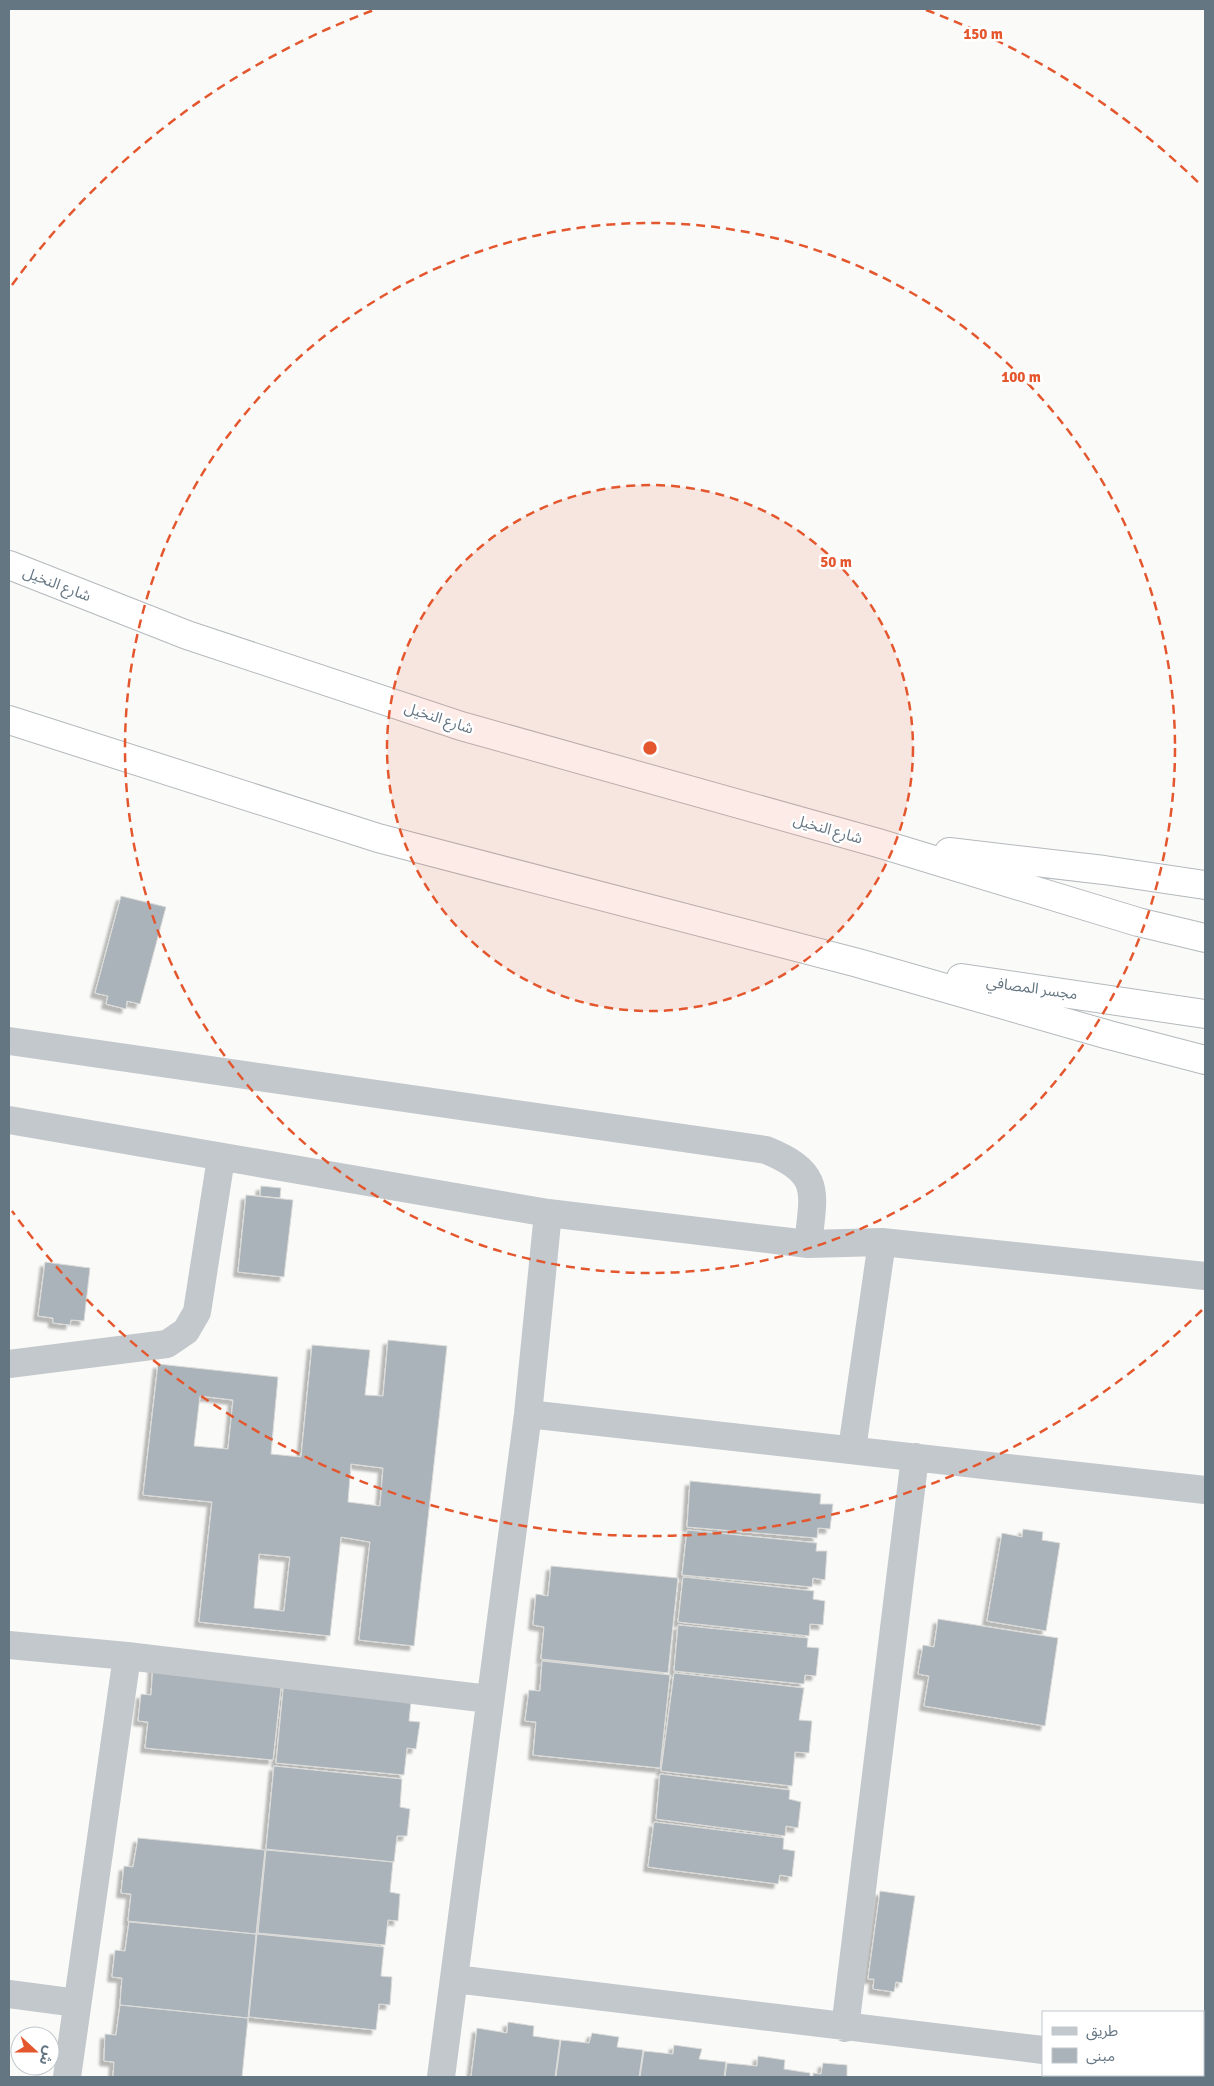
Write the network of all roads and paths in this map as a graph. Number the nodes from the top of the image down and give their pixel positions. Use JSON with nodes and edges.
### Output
{"nodes":[{"id":1,"x":9,"y":565,"type":"edge"},
{"id":2,"x":9,"y":720,"type":"edge"},
{"id":3,"x":878,"y":844,"type":"junction"},
{"id":4,"x":1205,"y":885,"type":"edge"},
{"id":5,"x":1205,"y":938,"type":"edge"},
{"id":6,"x":858,"y":963,"type":"junction"},
{"id":7,"x":1205,"y":1014,"type":"edge"},
{"id":8,"x":9,"y":1041,"type":"edge"},
{"id":9,"x":1205,"y":1060,"type":"edge"},
{"id":10,"x":9,"y":1120,"type":"edge"},
{"id":11,"x":221,"y":1158,"type":"junction"},
{"id":12,"x":548,"y":1214,"type":"junction"},
{"id":13,"x":882,"y":1242,"type":"junction"},
{"id":14,"x":808,"y":1244,"type":"junction"},
{"id":15,"x":1205,"y":1276,"type":"edge"},
{"id":16,"x":9,"y":1364,"type":"edge"},
{"id":17,"x":528,"y":1414,"type":"junction"},
{"id":18,"x":852,"y":1450,"type":"junction"},
{"id":19,"x":915,"y":1457,"type":"junction"},
{"id":20,"x":1205,"y":1490,"type":"edge"},
{"id":21,"x":9,"y":1645,"type":"edge"},
{"id":22,"x":127,"y":1656,"type":"junction"},
{"id":23,"x":489,"y":1699,"type":"junction"},
{"id":24,"x":455,"y":1979,"type":"junction"},
{"id":25,"x":9,"y":1994,"type":"edge"},
{"id":26,"x":77,"y":2003,"type":"junction"},
{"id":27,"x":845,"y":2028,"type":"junction"},
{"id":28,"x":1042,"y":2050,"type":"edge"},
{"id":29,"x":67,"y":2077,"type":"edge"},
{"id":30,"x":440,"y":2077,"type":"edge"}],
"edges":[{"from":1,"to":3,"type":"highway","name":"شارع النخيل"},
{"from":2,"to":6,"type":"highway"},
{"from":3,"to":4,"type":"highway"},
{"from":3,"to":5,"type":"highway"},
{"from":6,"to":7,"type":"highway","name":"مجسر المصافي"},
{"from":6,"to":9,"type":"highway"},
{"from":8,"to":14,"type":"street"},
{"from":10,"to":11,"type":"street"},
{"from":11,"to":12,"type":"street"},
{"from":11,"to":16,"type":"street"},
{"from":12,"to":14,"type":"street"},
{"from":12,"to":17,"type":"street"},
{"from":13,"to":14,"type":"street"},
{"from":13,"to":15,"type":"street"},
{"from":13,"to":18,"type":"street"},
{"from":17,"to":18,"type":"street"},
{"from":17,"to":23,"type":"street"},
{"from":18,"to":19,"type":"street"},
{"from":19,"to":20,"type":"street"},
{"from":19,"to":27,"type":"street"},
{"from":21,"to":22,"type":"street"},
{"from":22,"to":23,"type":"street"},
{"from":22,"to":26,"type":"street"},
{"from":23,"to":24,"type":"street"},
{"from":24,"to":27,"type":"street"},
{"from":24,"to":30,"type":"street"},
{"from":25,"to":26,"type":"street"},
{"from":26,"to":29,"type":"street"},
{"from":27,"to":28,"type":"street"}]}
